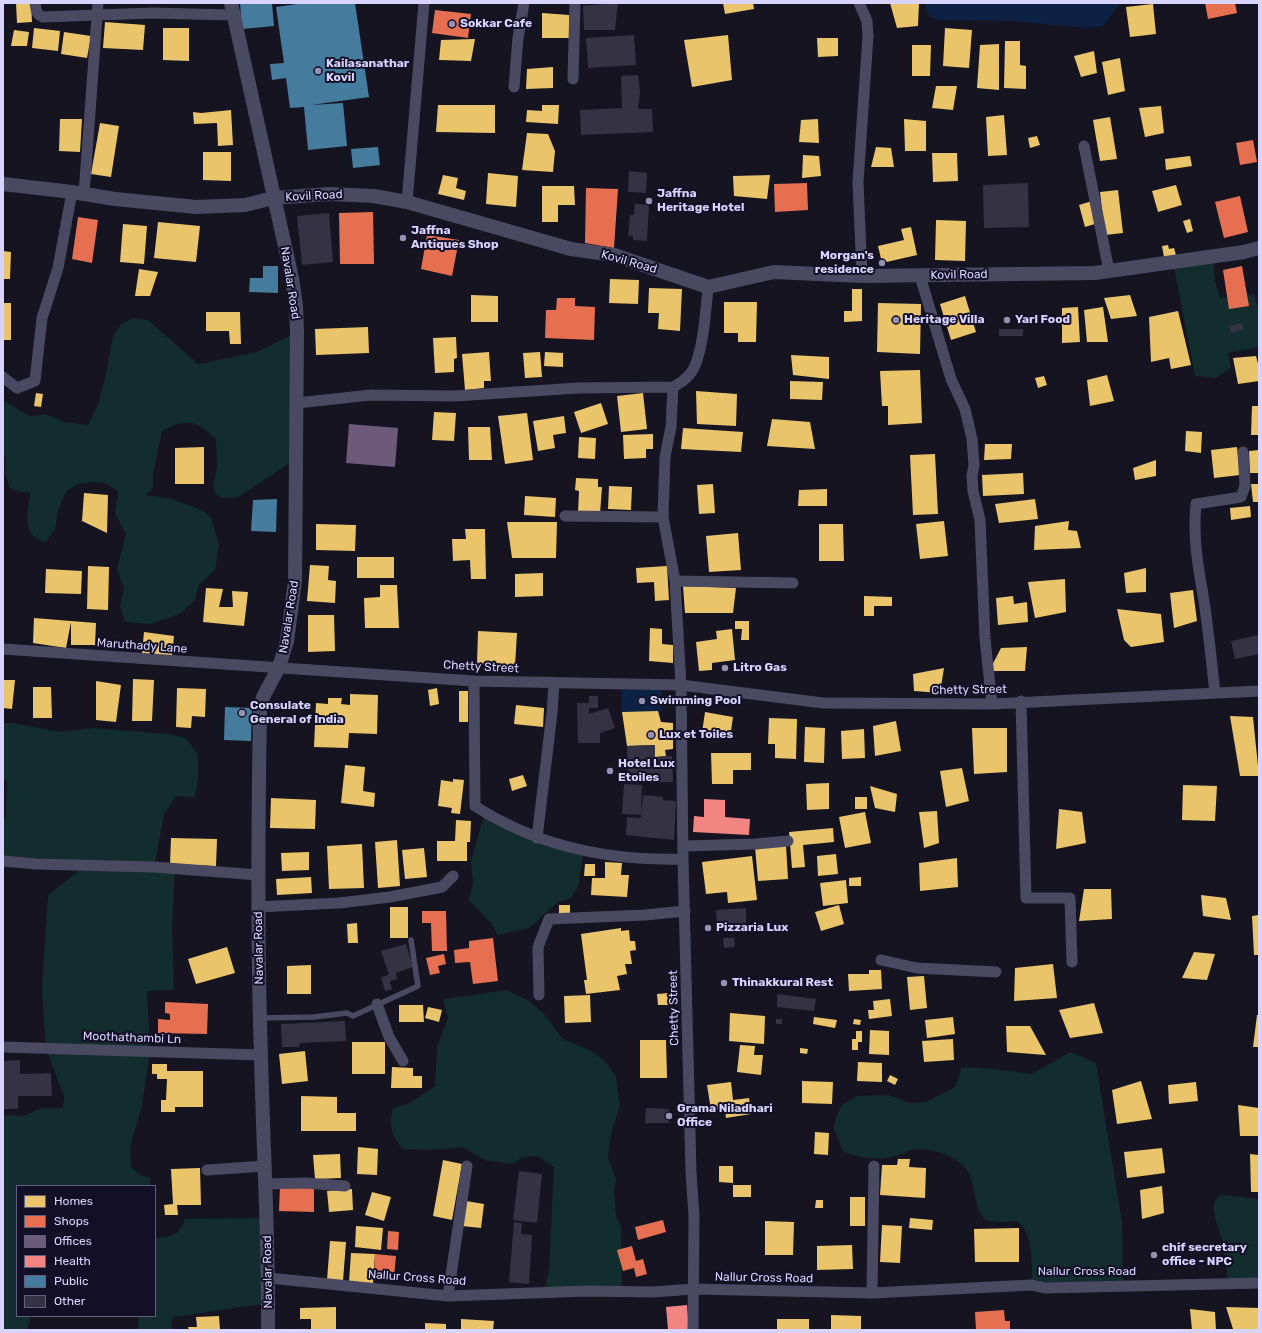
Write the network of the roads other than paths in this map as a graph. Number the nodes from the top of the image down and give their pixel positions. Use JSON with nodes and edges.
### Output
{"nodes":[{"id":1,"x":36,"y":3,"type":"edge"},
{"id":2,"x":98,"y":3,"type":"edge"},
{"id":3,"x":424,"y":3,"type":"edge"},
{"id":4,"x":524,"y":3,"type":"edge"},
{"id":5,"x":575,"y":3,"type":"edge"},
{"id":6,"x":859,"y":3,"type":"edge"},
{"id":7,"x":232,"y":9,"type":"edge"},
{"id":8,"x":99,"y":15,"type":"junction"},
{"id":9,"x":573,"y":79,"type":"dead end"},
{"id":10,"x":514,"y":88,"type":"dead end"},
{"id":11,"x":1084,"y":146,"type":"dead end"},
{"id":12,"x":3,"y":184,"type":"edge"},
{"id":13,"x":78,"y":193,"type":"junction"},
{"id":14,"x":273,"y":198,"type":"junction"},
{"id":15,"x":407,"y":202,"type":"junction"},
{"id":16,"x":1259,"y":248,"type":"edge"},
{"id":17,"x":1109,"y":271,"type":"junction"},
{"id":18,"x":862,"y":276,"type":"junction"},
{"id":19,"x":920,"y":276,"type":"junction"},
{"id":20,"x":708,"y":287,"type":"junction"},
{"id":21,"x":3,"y":377,"type":"edge"},
{"id":22,"x":673,"y":388,"type":"junction"},
{"id":23,"x":297,"y":403,"type":"junction"},
{"id":24,"x":1243,"y":452,"type":"dead end"},
{"id":25,"x":565,"y":516,"type":"dead end"},
{"id":26,"x":663,"y":517,"type":"junction"},
{"id":27,"x":675,"y":581,"type":"junction"},
{"id":28,"x":793,"y":583,"type":"dead end"},
{"id":29,"x":3,"y":649,"type":"edge"},
{"id":30,"x":279,"y":667,"type":"junction"},
{"id":31,"x":474,"y":681,"type":"junction"},
{"id":32,"x":554,"y":683,"type":"junction"},
{"id":33,"x":681,"y":685,"type":"junction"},
{"id":34,"x":1259,"y":691,"type":"edge"},
{"id":35,"x":1215,"y":693,"type":"junction"},
{"id":36,"x":1021,"y":701,"type":"junction"},
{"id":37,"x":992,"y":704,"type":"junction"},
{"id":38,"x":537,"y":838,"type":"junction"},
{"id":39,"x":788,"y":841,"type":"dead end"},
{"id":40,"x":683,"y":846,"type":"junction"},
{"id":41,"x":683,"y":859,"type":"junction"},
{"id":42,"x":3,"y":861,"type":"edge"},
{"id":43,"x":259,"y":875,"type":"junction"},
{"id":44,"x":453,"y":876,"type":"dead end"},
{"id":45,"x":258,"y":908,"type":"junction"},
{"id":46,"x":685,"y":911,"type":"junction"},
{"id":47,"x":411,"y":940,"type":"dead end"},
{"id":48,"x":881,"y":960,"type":"dead end"},
{"id":49,"x":1072,"y":962,"type":"dead end"},
{"id":50,"x":996,"y":972,"type":"dead end"},
{"id":51,"x":539,"y":995,"type":"dead end"},
{"id":52,"x":377,"y":1004,"type":"junction"},
{"id":53,"x":260,"y":1018,"type":"junction"},
{"id":54,"x":3,"y":1047,"type":"edge"},
{"id":55,"x":260,"y":1055,"type":"junction"},
{"id":56,"x":403,"y":1061,"type":"dead end"},
{"id":57,"x":265,"y":1166,"type":"junction"},
{"id":58,"x":467,"y":1166,"type":"dead end"},
{"id":59,"x":874,"y":1166,"type":"dead end"},
{"id":60,"x":207,"y":1170,"type":"dead end"},
{"id":61,"x":266,"y":1184,"type":"junction"},
{"id":62,"x":346,"y":1186,"type":"dead end"},
{"id":63,"x":269,"y":1278,"type":"junction"},
{"id":64,"x":1259,"y":1283,"type":"edge"},
{"id":65,"x":694,"y":1289,"type":"junction"},
{"id":66,"x":872,"y":1293,"type":"junction"},
{"id":67,"x":448,"y":1296,"type":"junction"},
{"id":68,"x":268,"y":1330,"type":"edge"},
{"id":69,"x":693,"y":1330,"type":"edge"}],
"edges":[{"from":1,"to":8,"type":"street"},
{"from":2,"to":8,"type":"street"},
{"from":3,"to":15,"type":"street"},
{"from":4,"to":10,"type":"street"},
{"from":5,"to":9,"type":"street"},
{"from":6,"to":18,"type":"street"},
{"from":7,"to":8,"type":"street"},
{"from":7,"to":14,"type":"street","name":"Navalar Road"},
{"from":8,"to":13,"type":"street"},
{"from":11,"to":17,"type":"street"},
{"from":12,"to":13,"type":"street","name":"Kovil Road"},
{"from":13,"to":14,"type":"street","name":"Kovil Road"},
{"from":13,"to":21,"type":"street"},
{"from":14,"to":15,"type":"street","name":"Kovil Road"},
{"from":14,"to":23,"type":"street","name":"Navalar Road"},
{"from":15,"to":20,"type":"street","name":"Kovil Road"},
{"from":16,"to":17,"type":"street","name":"Kovil Road"},
{"from":17,"to":19,"type":"street","name":"Kovil Road"},
{"from":18,"to":19,"type":"street","name":"Kovil Road"},
{"from":18,"to":20,"type":"street","name":"Kovil Road"},
{"from":19,"to":37,"type":"street"},
{"from":20,"to":22,"type":"street"},
{"from":22,"to":23,"type":"street"},
{"from":22,"to":26,"type":"street"},
{"from":23,"to":30,"type":"street","name":"Navalar Road"},
{"from":24,"to":35,"type":"street"},
{"from":25,"to":26,"type":"street"},
{"from":26,"to":27,"type":"street"},
{"from":27,"to":28,"type":"street"},
{"from":27,"to":33,"type":"street"},
{"from":29,"to":30,"type":"street","name":"Maruthady Lane"},
{"from":30,"to":31,"type":"street","name":"Chetty Street"},
{"from":30,"to":43,"type":"street","name":"Navalar Road"},
{"from":31,"to":32,"type":"street","name":"Chetty Street"},
{"from":31,"to":38,"type":"street"},
{"from":32,"to":33,"type":"street","name":"Chetty Street"},
{"from":32,"to":38,"type":"street"},
{"from":33,"to":37,"type":"street","name":"Chetty Street"},
{"from":33,"to":40,"type":"street","name":"Chetty Street"},
{"from":34,"to":35,"type":"street","name":"Chetty Street"},
{"from":35,"to":36,"type":"street","name":"Chetty Street"},
{"from":36,"to":37,"type":"street","name":"Chetty Street"},
{"from":36,"to":49,"type":"street"},
{"from":38,"to":41,"type":"street"},
{"from":39,"to":40,"type":"street"},
{"from":40,"to":41,"type":"street","name":"Chetty Street"},
{"from":41,"to":46,"type":"street","name":"Chetty Street"},
{"from":42,"to":43,"type":"street"},
{"from":43,"to":45,"type":"street","name":"Navalar Road"},
{"from":44,"to":45,"type":"street"},
{"from":45,"to":53,"type":"street","name":"Navalar Road"},
{"from":46,"to":51,"type":"street"},
{"from":46,"to":65,"type":"street","name":"Chetty Street"},
{"from":47,"to":52,"type":"lane"},
{"from":48,"to":50,"type":"street"},
{"from":52,"to":53,"type":"lane"},
{"from":52,"to":56,"type":"street"},
{"from":53,"to":55,"type":"street","name":"Navalar Road"},
{"from":54,"to":55,"type":"street","name":"Moothathambi Ln"},
{"from":55,"to":57,"type":"street","name":"Navalar Road"},
{"from":57,"to":60,"type":"street"},
{"from":57,"to":61,"type":"street","name":"Navalar Road"},
{"from":58,"to":67,"type":"street"},
{"from":59,"to":66,"type":"street"},
{"from":61,"to":62,"type":"street"},
{"from":61,"to":63,"type":"street","name":"Navalar Road"},
{"from":63,"to":67,"type":"street","name":"Nallur Cross Road"},
{"from":63,"to":68,"type":"street","name":"Navalar Road"},
{"from":64,"to":66,"type":"street","name":"Nallur Cross Road"},
{"from":65,"to":66,"type":"street","name":"Nallur Cross Road"},
{"from":65,"to":67,"type":"street","name":"Nallur Cross Road"},
{"from":65,"to":69,"type":"street","name":"Chetty Street"}]}
